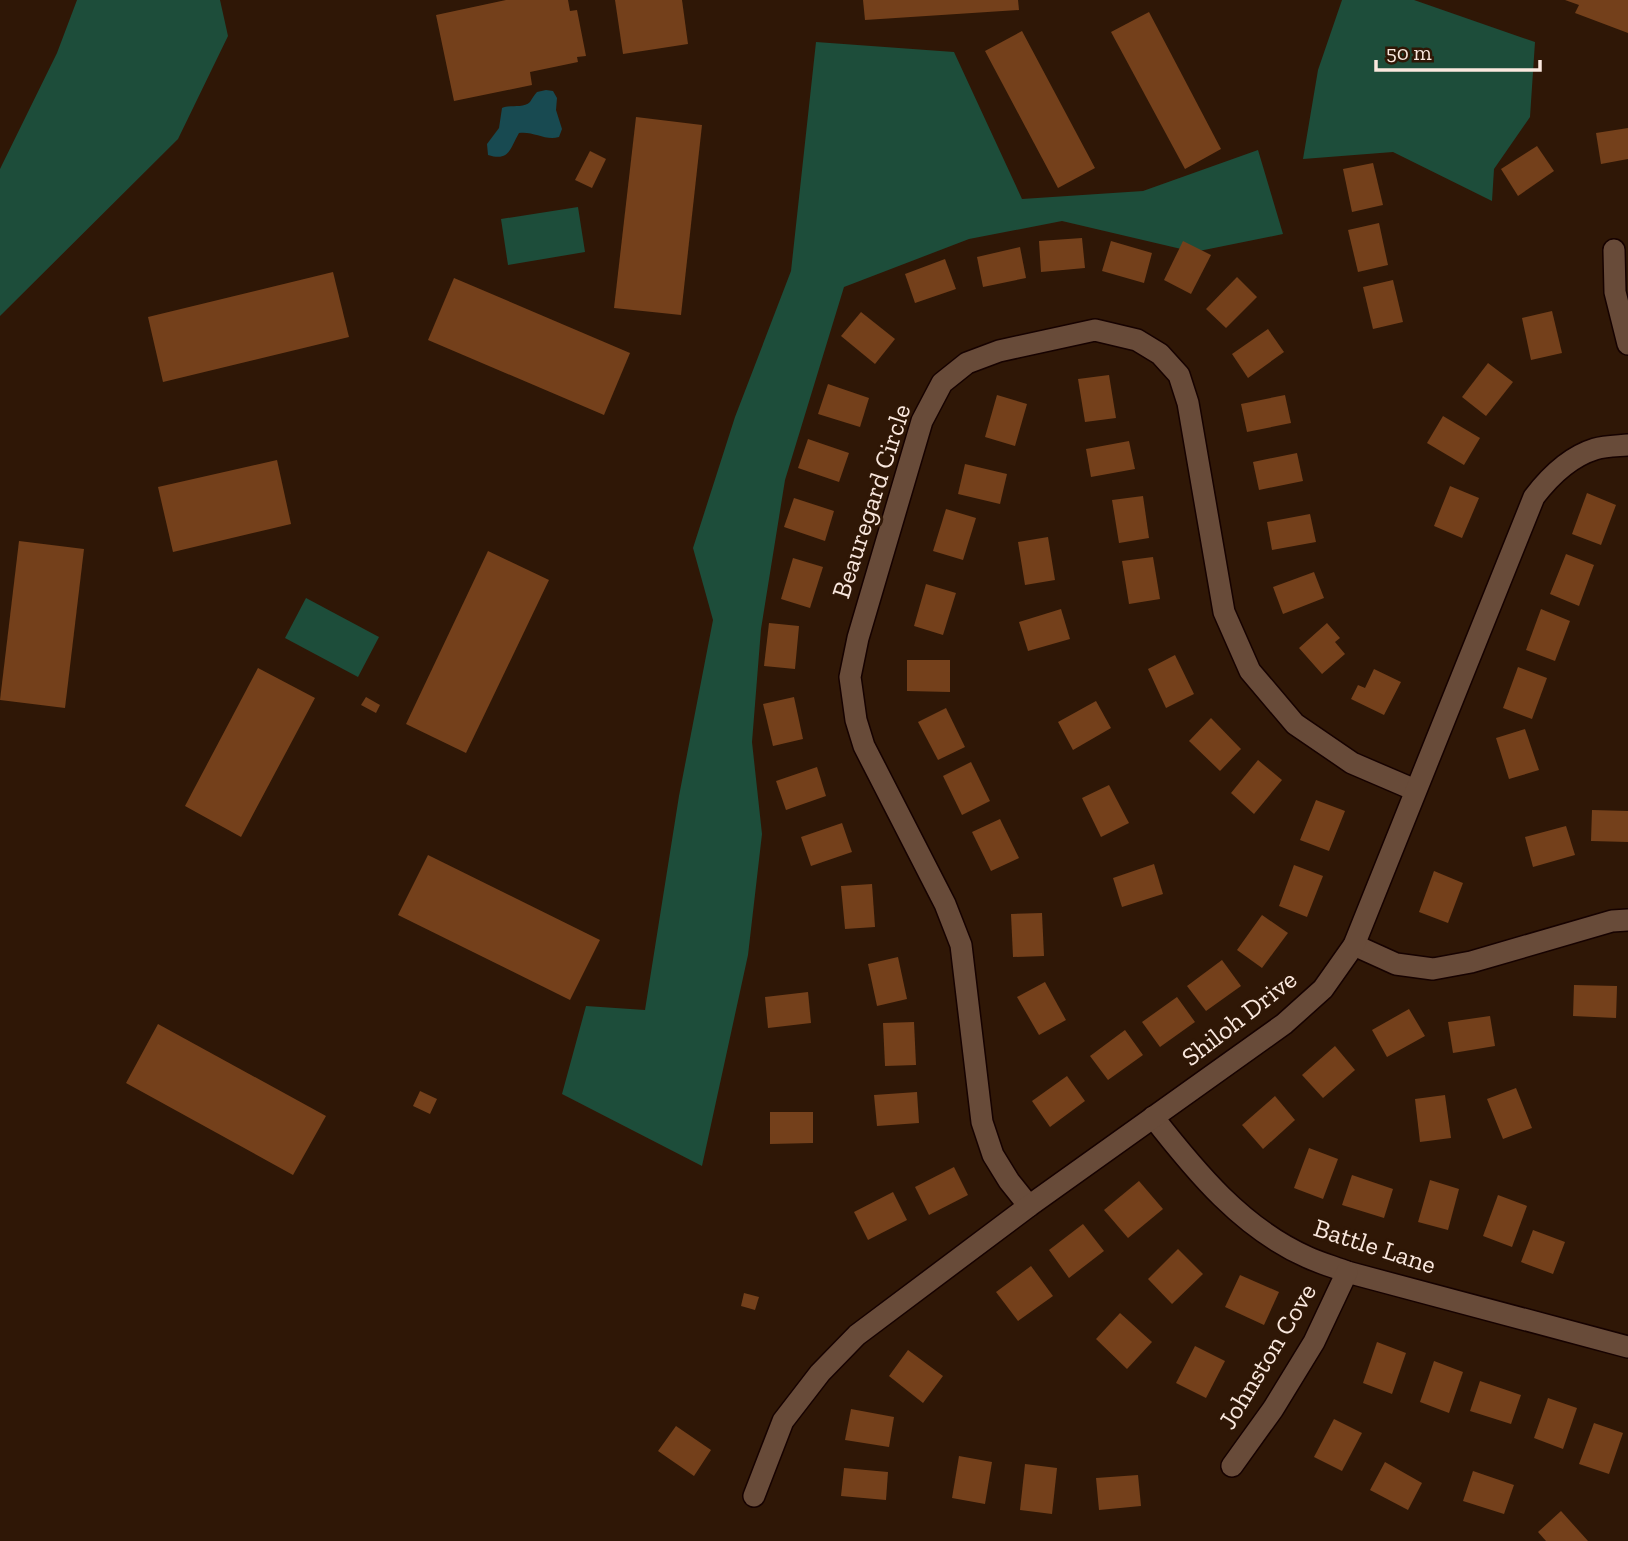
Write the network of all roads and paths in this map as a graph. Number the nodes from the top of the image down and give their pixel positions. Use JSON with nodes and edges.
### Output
{"nodes":[{"id":1,"x":1614,"y":250,"type":"dead end"},
{"id":2,"x":1628,"y":344,"type":"edge"},
{"id":3,"x":1628,"y":445,"type":"edge"},
{"id":4,"x":1415,"y":790,"type":"junction"},
{"id":5,"x":1628,"y":920,"type":"edge"},
{"id":6,"x":1354,"y":945,"type":"junction"},
{"id":7,"x":1153,"y":1117,"type":"junction"},
{"id":8,"x":1029,"y":1206,"type":"junction"},
{"id":9,"x":1347,"y":1272,"type":"junction"},
{"id":10,"x":1628,"y":1347,"type":"edge"},
{"id":11,"x":1232,"y":1466,"type":"dead end"},
{"id":12,"x":754,"y":1496,"type":"dead end"}],
"edges":[{"from":1,"to":2,"type":"street"},
{"from":3,"to":4,"type":"street","name":"Shiloh Drive"},
{"from":4,"to":6,"type":"street","name":"Shiloh Drive"},
{"from":4,"to":8,"type":"street","name":"Beauregard Circle"},
{"from":5,"to":6,"type":"street"},
{"from":6,"to":7,"type":"street","name":"Shiloh Drive"},
{"from":7,"to":8,"type":"street","name":"Shiloh Drive"},
{"from":7,"to":9,"type":"street","name":"Battle Lane"},
{"from":8,"to":12,"type":"street","name":"Shiloh Drive"},
{"from":9,"to":10,"type":"street","name":"Battle Lane"},
{"from":9,"to":11,"type":"street","name":"Johnston Cove"}]}
